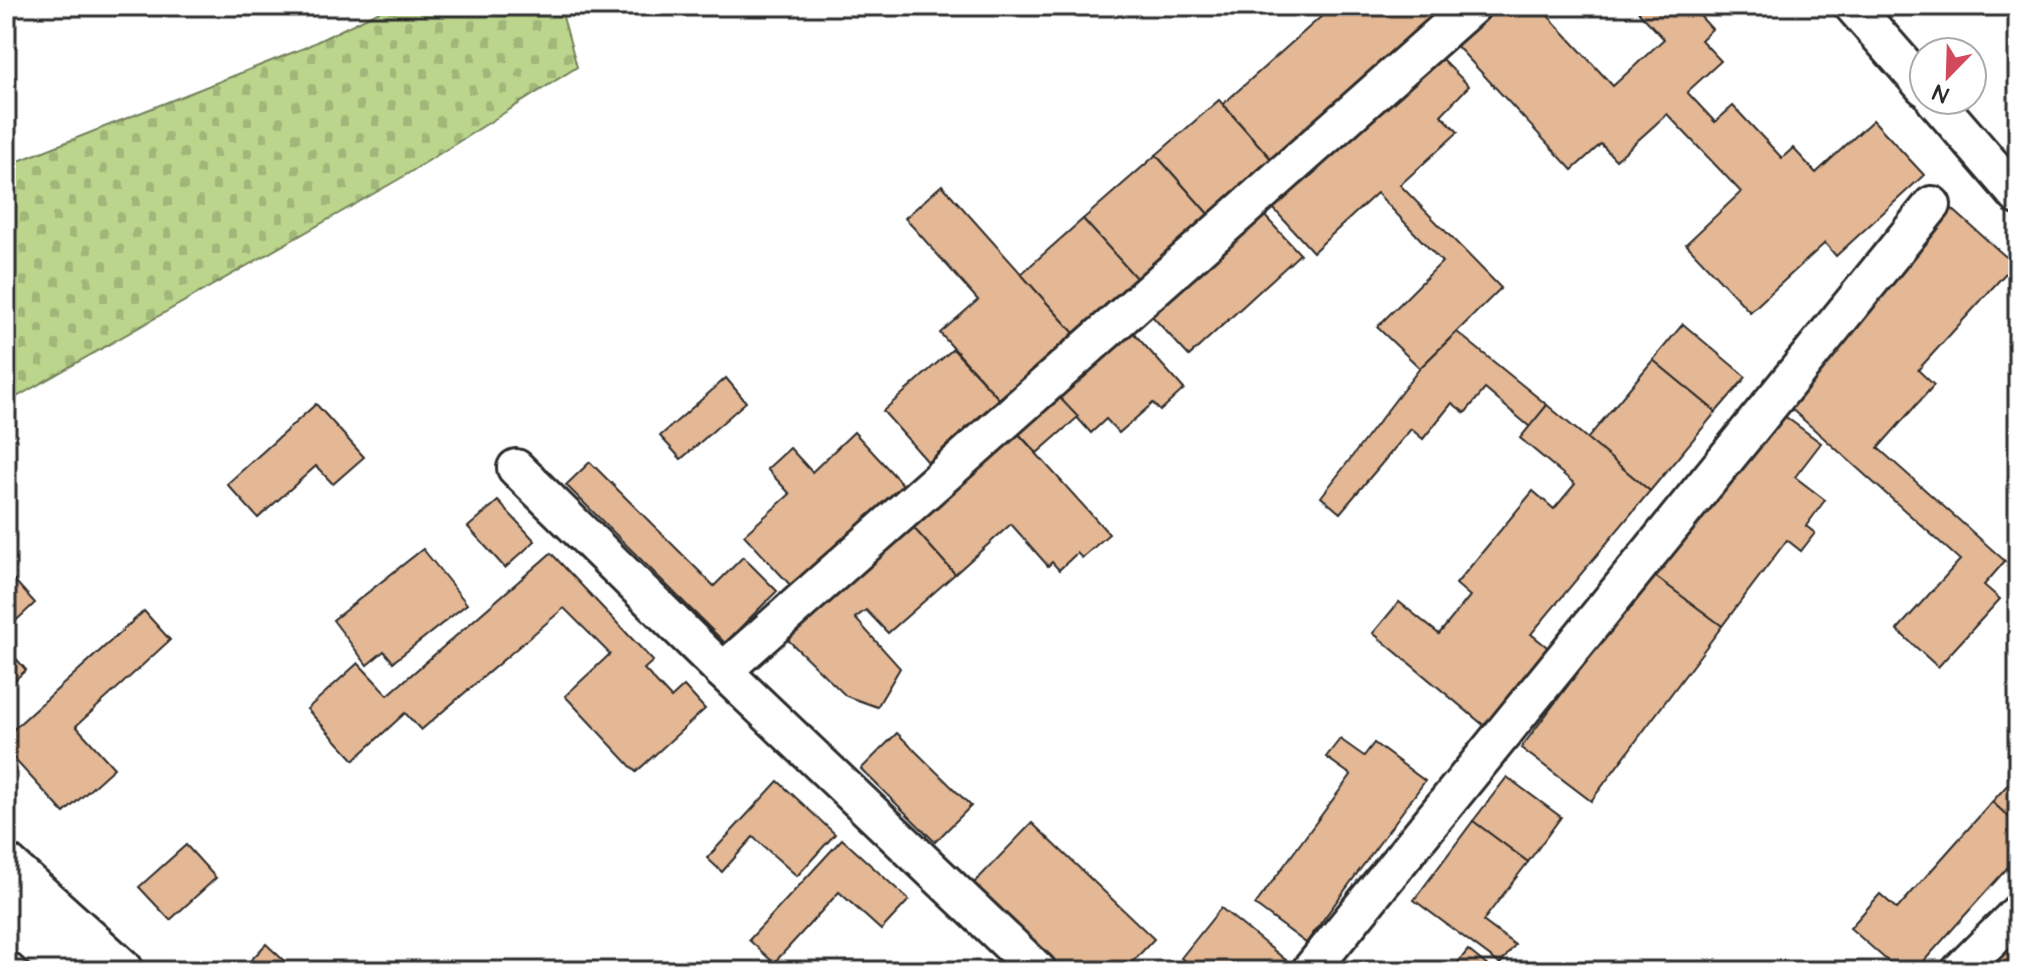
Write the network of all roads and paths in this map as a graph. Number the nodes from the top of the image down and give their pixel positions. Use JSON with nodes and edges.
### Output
{"nodes":[{"id":1,"x":1472,"y":6,"type":"edge"},
{"id":2,"x":1853,"y":6,"type":"edge"},
{"id":3,"x":1908,"y":69,"type":"edge"},
{"id":4,"x":1949,"y":116,"type":"edge"},
{"id":5,"x":2018,"y":196,"type":"edge"},
{"id":6,"x":1932,"y":205,"type":"dead end"},
{"id":7,"x":516,"y":468,"type":"dead end"},
{"id":8,"x":723,"y":671,"type":"junction"},
{"id":9,"x":6,"y":867,"type":"edge"},
{"id":10,"x":6,"y":912,"type":"edge"},
{"id":11,"x":2018,"y":913,"type":"edge"},
{"id":12,"x":1325,"y":966,"type":"edge"},
{"id":13,"x":71,"y":971,"type":"edge"},
{"id":14,"x":121,"y":971,"type":"edge"},
{"id":15,"x":1038,"y":971,"type":"edge"},
{"id":16,"x":1960,"y":971,"type":"edge"}],
"edges":[{"from":1,"to":8,"type":"street"},
{"from":2,"to":3,"type":"street"},
{"from":4,"to":5,"type":"street"},
{"from":6,"to":12,"type":"street"},
{"from":7,"to":8,"type":"street"},
{"from":8,"to":15,"type":"street"},
{"from":9,"to":14,"type":"main road"},
{"from":10,"to":13,"type":"main road"},
{"from":11,"to":16,"type":"street"}]}
